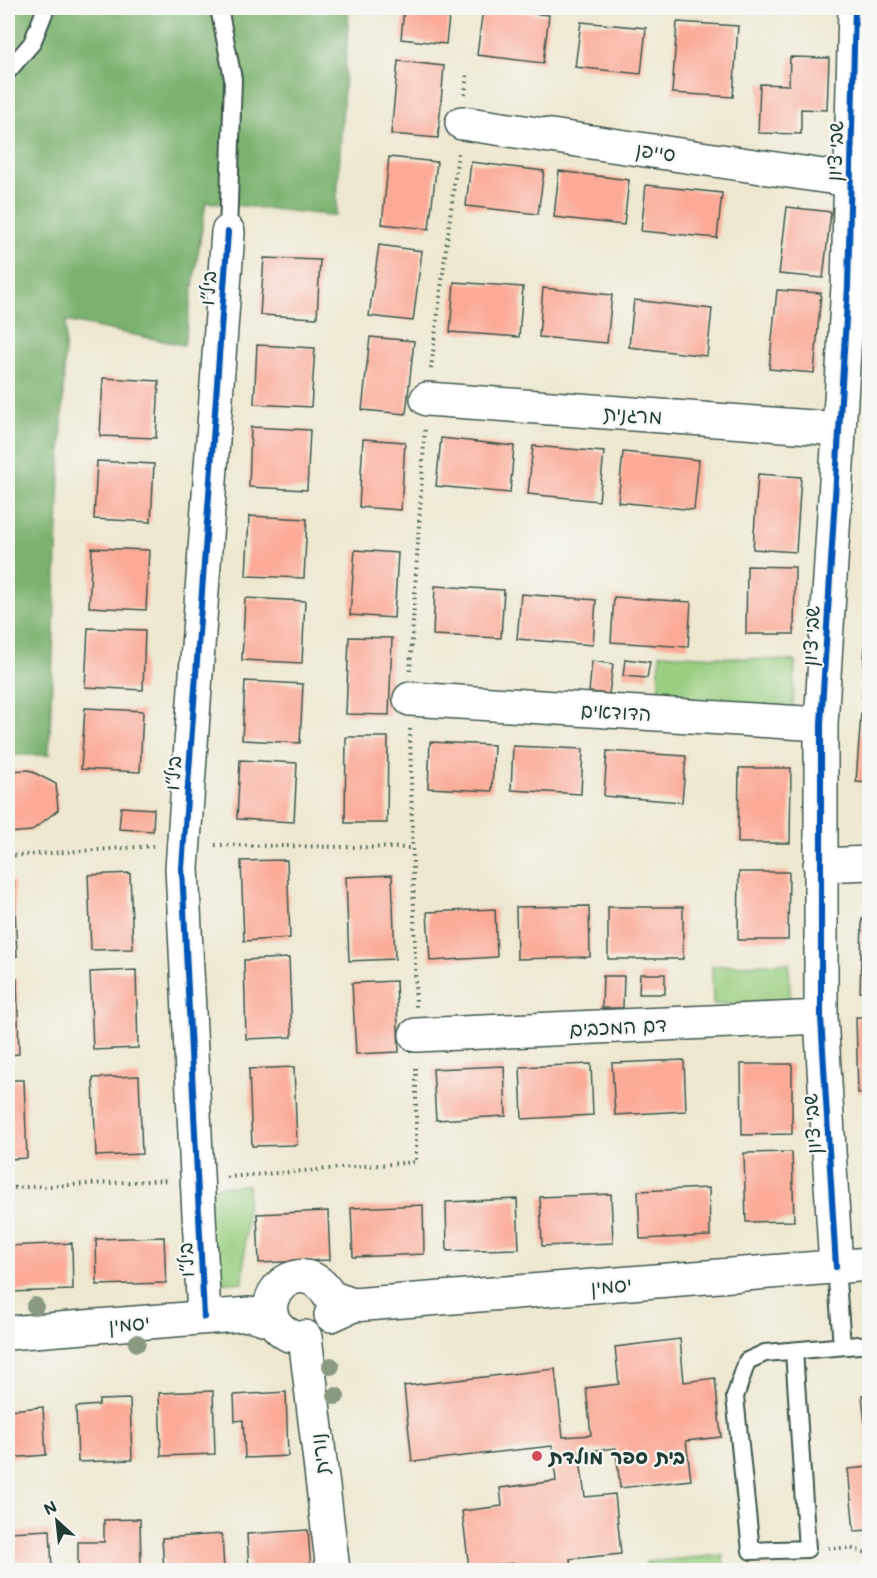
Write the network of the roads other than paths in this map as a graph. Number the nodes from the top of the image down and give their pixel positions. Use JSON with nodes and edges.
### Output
{"nodes":[{"id":1,"x":46,"y":8,"type":"edge"},
{"id":2,"x":219,"y":8,"type":"edge"},
{"id":3,"x":855,"y":8,"type":"edge"},
{"id":4,"x":8,"y":71,"type":"edge"},
{"id":5,"x":462,"y":123,"type":"road end"},
{"id":6,"x":850,"y":180,"type":"junction"},
{"id":7,"x":228,"y":232,"type":"joint"},
{"id":8,"x":859,"y":287,"type":"edge"},
{"id":9,"x":427,"y":399,"type":"road end"},
{"id":10,"x":839,"y":429,"type":"junction"},
{"id":11,"x":410,"y":699,"type":"road end"},
{"id":12,"x":821,"y":724,"type":"junction"},
{"id":13,"x":870,"y":863,"type":"edge"},
{"id":14,"x":820,"y":865,"type":"junction"},
{"id":15,"x":821,"y":1017,"type":"junction"},
{"id":16,"x":416,"y":1035,"type":"road end"},
{"id":17,"x":870,"y":1264,"type":"edge"},
{"id":18,"x":836,"y":1267,"type":"junction"},
{"id":19,"x":338,"y":1306,"type":"junction"},
{"id":20,"x":265,"y":1312,"type":"junction"},
{"id":21,"x":204,"y":1317,"type":"junction"},
{"id":22,"x":8,"y":1333,"type":"edge"},
{"id":23,"x":305,"y":1337,"type":"junction"},
{"id":24,"x":870,"y":1344,"type":"edge"},
{"id":25,"x":842,"y":1346,"type":"junction"},
{"id":26,"x":794,"y":1351,"type":"junction"},
{"id":27,"x":333,"y":1570,"type":"edge"}],
"edges":[{"from":1,"to":4,"type":"lane"},
{"from":2,"to":7,"type":"lane"},
{"from":3,"to":6,"type":"street","name":"שבי ציון"},
{"from":5,"to":6,"type":"street","name":"סייפן"},
{"from":6,"to":8,"type":"street","name":"שבי ציון"},
{"from":7,"to":21,"type":"street","name":"ביל״ו"},
{"from":8,"to":10,"type":"street","name":"שבי ציון"},
{"from":9,"to":10,"type":"street","name":"מרגנית"},
{"from":10,"to":12,"type":"street","name":"שבי ציון"},
{"from":11,"to":12,"type":"street","name":"הדודאים"},
{"from":12,"to":14,"type":"street","name":"שבי ציון"},
{"from":13,"to":14,"type":"street"},
{"from":14,"to":15,"type":"street","name":"שבי ציון"},
{"from":15,"to":16,"type":"street","name":"דם המכבים"},
{"from":15,"to":18,"type":"street","name":"שבי ציון"},
{"from":17,"to":18,"type":"street","name":"יסמין"},
{"from":18,"to":19,"type":"street","name":"יסמין"},
{"from":18,"to":25,"type":"lane"},
{"from":19,"to":20,"type":"street"},
{"from":19,"to":23,"type":"street"},
{"from":20,"to":21,"type":"street","name":"יסמין"},
{"from":20,"to":23,"type":"street"},
{"from":21,"to":22,"type":"street","name":"יסמין"},
{"from":23,"to":27,"type":"street","name":"נורית"},
{"from":24,"to":25,"type":"lane"},
{"from":25,"to":26,"type":"lane"},
{"from":26,"to":26,"type":"lane"}]}
